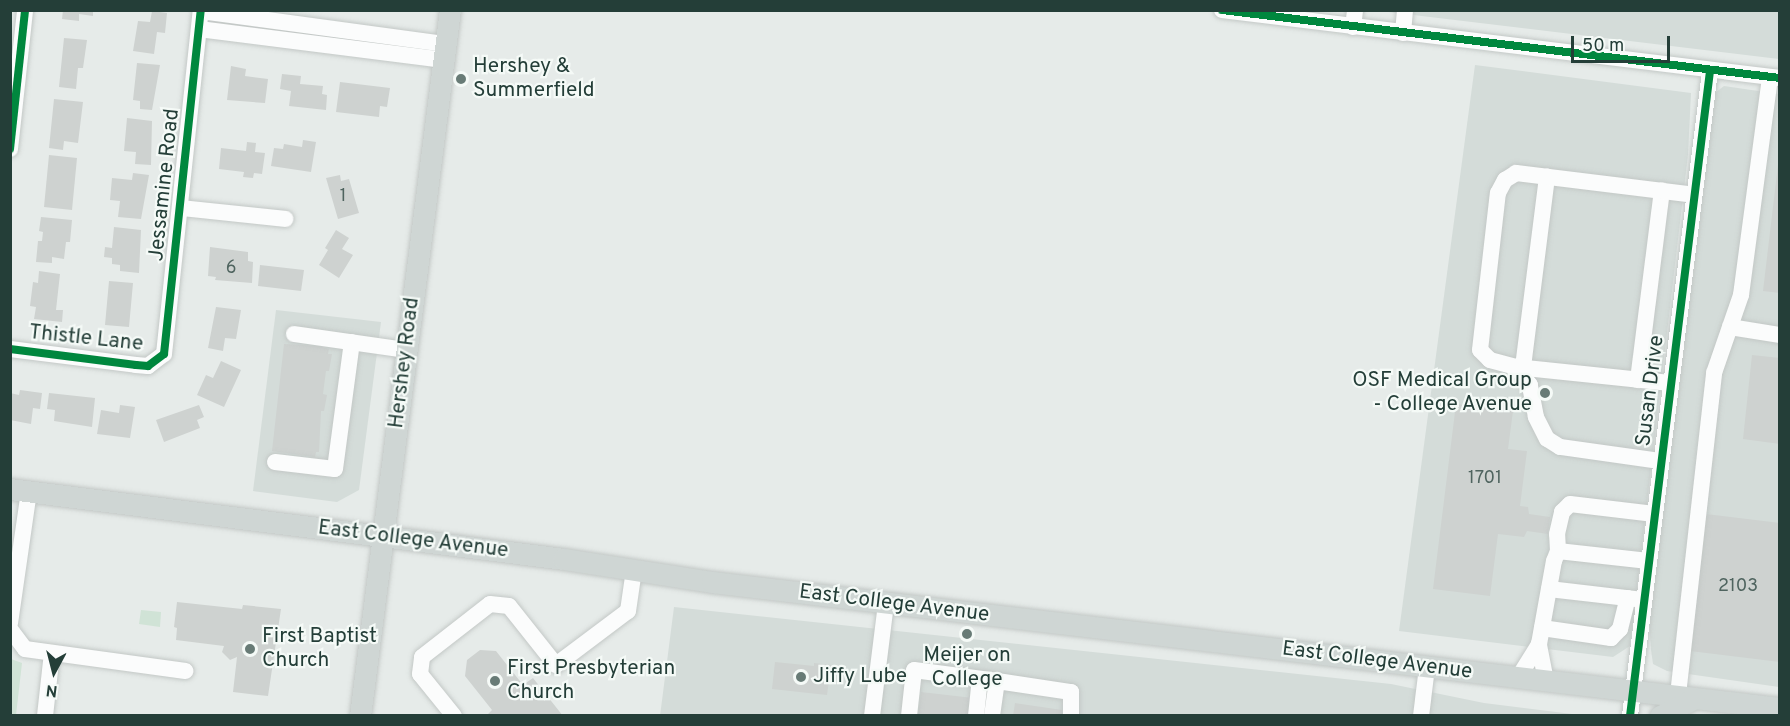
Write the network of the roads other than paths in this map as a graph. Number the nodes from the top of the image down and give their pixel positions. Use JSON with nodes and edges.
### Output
{"nodes":[{"id":1,"x":25,"y":10,"type":"edge"},
{"id":2,"x":450,"y":10,"type":"edge"},
{"id":3,"x":1222,"y":10,"type":"edge"},
{"id":4,"x":1405,"y":10,"type":"edge"},
{"id":5,"x":201,"y":11,"type":"edge"},
{"id":6,"x":1354,"y":19,"type":"edge"},
{"id":7,"x":199,"y":29,"type":"junction"},
{"id":8,"x":341,"y":30,"type":"junction"},
{"id":9,"x":1403,"y":33,"type":"junction"},
{"id":10,"x":339,"y":47,"type":"junction"},
{"id":11,"x":445,"y":52,"type":"junction"},
{"id":12,"x":1710,"y":71,"type":"junction"},
{"id":13,"x":1775,"y":77,"type":"edge"},
{"id":14,"x":1771,"y":131,"type":"edge"},
{"id":15,"x":10,"y":149,"type":"edge"},
{"id":16,"x":1547,"y":177,"type":"junction"},
{"id":17,"x":1662,"y":191,"type":"junction"},
{"id":18,"x":1694,"y":195,"type":"junction"},
{"id":19,"x":181,"y":208,"type":"junction"},
{"id":20,"x":285,"y":219,"type":"dead end"},
{"id":21,"x":1730,"y":327,"type":"junction"},
{"id":22,"x":294,"y":334,"type":"dead end"},
{"id":23,"x":1779,"y":334,"type":"edge"},
{"id":24,"x":352,"y":342,"type":"junction"},
{"id":25,"x":10,"y":349,"type":"edge"},
{"id":26,"x":406,"y":350,"type":"junction"},
{"id":27,"x":158,"y":361,"type":"joint"},
{"id":28,"x":1520,"y":367,"type":"junction"},
{"id":29,"x":1638,"y":380,"type":"junction"},
{"id":30,"x":1670,"y":383,"type":"junction"},
{"id":31,"x":1660,"y":461,"type":"junction"},
{"id":32,"x":275,"y":462,"type":"dead end"},
{"id":33,"x":20,"y":490,"type":"edge"},
{"id":34,"x":1654,"y":514,"type":"junction"},
{"id":35,"x":383,"y":536,"type":"junction"},
{"id":36,"x":1558,"y":552,"type":"junction"},
{"id":37,"x":1648,"y":561,"type":"junction"},
{"id":38,"x":634,"y":570,"type":"junction"},
{"id":39,"x":1549,"y":589,"type":"junction"},
{"id":40,"x":1635,"y":599,"type":"junction"},
{"id":41,"x":886,"y":603,"type":"junction"},
{"id":42,"x":10,"y":623,"type":"edge"},
{"id":43,"x":10,"y":629,"type":"edge"},
{"id":44,"x":1541,"y":636,"type":"junction"},
{"id":45,"x":52,"y":653,"type":"junction"},
{"id":46,"x":1427,"y":667,"type":"junction"},
{"id":47,"x":185,"y":671,"type":"dead end"},
{"id":48,"x":1518,"y":678,"type":"junction"},
{"id":49,"x":988,"y":680,"type":"junction"},
{"id":50,"x":1546,"y":681,"type":"junction"},
{"id":51,"x":1632,"y":690,"type":"junction"},
{"id":52,"x":1688,"y":697,"type":"junction"},
{"id":53,"x":1768,"y":710,"type":"edge"},
{"id":54,"x":45,"y":716,"type":"edge"},
{"id":55,"x":360,"y":716,"type":"edge"},
{"id":56,"x":454,"y":716,"type":"edge"},
{"id":57,"x":872,"y":716,"type":"edge"},
{"id":58,"x":909,"y":716,"type":"edge"},
{"id":59,"x":976,"y":716,"type":"edge"},
{"id":60,"x":992,"y":716,"type":"edge"},
{"id":61,"x":1071,"y":716,"type":"edge"},
{"id":62,"x":1421,"y":716,"type":"edge"},
{"id":63,"x":1630,"y":716,"type":"edge"},
{"id":64,"x":1660,"y":716,"type":"edge"}],
"edges":[{"from":1,"to":15,"type":"street"},
{"from":2,"to":11,"type":"main road","name":"Hershey Road"},
{"from":3,"to":6,"type":"street"},
{"from":4,"to":9,"type":"street"},
{"from":5,"to":7,"type":"street","name":"Jessamine Road"},
{"from":5,"to":8,"type":"street"},
{"from":6,"to":9,"type":"street"},
{"from":7,"to":10,"type":"street"},
{"from":7,"to":19,"type":"street","name":"Jessamine Road"},
{"from":8,"to":10,"type":"street"},
{"from":8,"to":11,"type":"street"},
{"from":9,"to":12,"type":"street"},
{"from":10,"to":11,"type":"street"},
{"from":11,"to":26,"type":"main road","name":"Hershey Road"},
{"from":12,"to":13,"type":"street"},
{"from":12,"to":18,"type":"street","name":"Susan Drive"},
{"from":13,"to":14,"type":"street"},
{"from":14,"to":21,"type":"street"},
{"from":16,"to":17,"type":"street"},
{"from":16,"to":28,"type":"street"},
{"from":16,"to":28,"type":"street"},
{"from":17,"to":18,"type":"street"},
{"from":17,"to":29,"type":"street"},
{"from":18,"to":30,"type":"street","name":"Susan Drive"},
{"from":19,"to":20,"type":"street"},
{"from":19,"to":27,"type":"street","name":"Jessamine Road"},
{"from":21,"to":23,"type":"street"},
{"from":21,"to":52,"type":"street"},
{"from":22,"to":24,"type":"street"},
{"from":24,"to":26,"type":"street"},
{"from":24,"to":32,"type":"street"},
{"from":25,"to":27,"type":"street","name":"Thistle Lane"},
{"from":26,"to":35,"type":"main road","name":"Hershey Road"},
{"from":28,"to":29,"type":"street"},
{"from":28,"to":31,"type":"street"},
{"from":29,"to":30,"type":"street"},
{"from":30,"to":31,"type":"street","name":"Susan Drive"},
{"from":31,"to":34,"type":"street","name":"Susan Drive"},
{"from":33,"to":35,"type":"main road","name":"East College Avenue"},
{"from":33,"to":42,"type":"street"},
{"from":34,"to":36,"type":"street"},
{"from":34,"to":37,"type":"street","name":"Susan Drive"},
{"from":35,"to":38,"type":"main road","name":"East College Avenue"},
{"from":35,"to":55,"type":"main road","name":"Hershey Road"},
{"from":36,"to":37,"type":"street"},
{"from":36,"to":39,"type":"street"},
{"from":37,"to":40,"type":"street","name":"Susan Drive"},
{"from":38,"to":41,"type":"main road","name":"East College Avenue"},
{"from":38,"to":56,"type":"street"},
{"from":39,"to":40,"type":"street"},
{"from":39,"to":44,"type":"street"},
{"from":40,"to":44,"type":"street"},
{"from":40,"to":51,"type":"street","name":"Susan Drive"},
{"from":41,"to":46,"type":"main road","name":"East College Avenue"},
{"from":41,"to":57,"type":"street"},
{"from":43,"to":45,"type":"street"},
{"from":44,"to":48,"type":"street"},
{"from":44,"to":50,"type":"street"},
{"from":45,"to":47,"type":"street"},
{"from":45,"to":54,"type":"street"},
{"from":46,"to":48,"type":"main road","name":"East College Avenue"},
{"from":46,"to":62,"type":"street"},
{"from":48,"to":50,"type":"main road","name":"East College Avenue"},
{"from":49,"to":58,"type":"street"},
{"from":49,"to":59,"type":"street"},
{"from":49,"to":60,"type":"street"},
{"from":49,"to":61,"type":"street"},
{"from":50,"to":51,"type":"main road","name":"East College Avenue"},
{"from":51,"to":52,"type":"main road","name":"East College Avenue"},
{"from":51,"to":63,"type":"street","name":"Susan Drive"},
{"from":52,"to":53,"type":"main road","name":"East College Avenue"},
{"from":52,"to":64,"type":"main road"}]}
